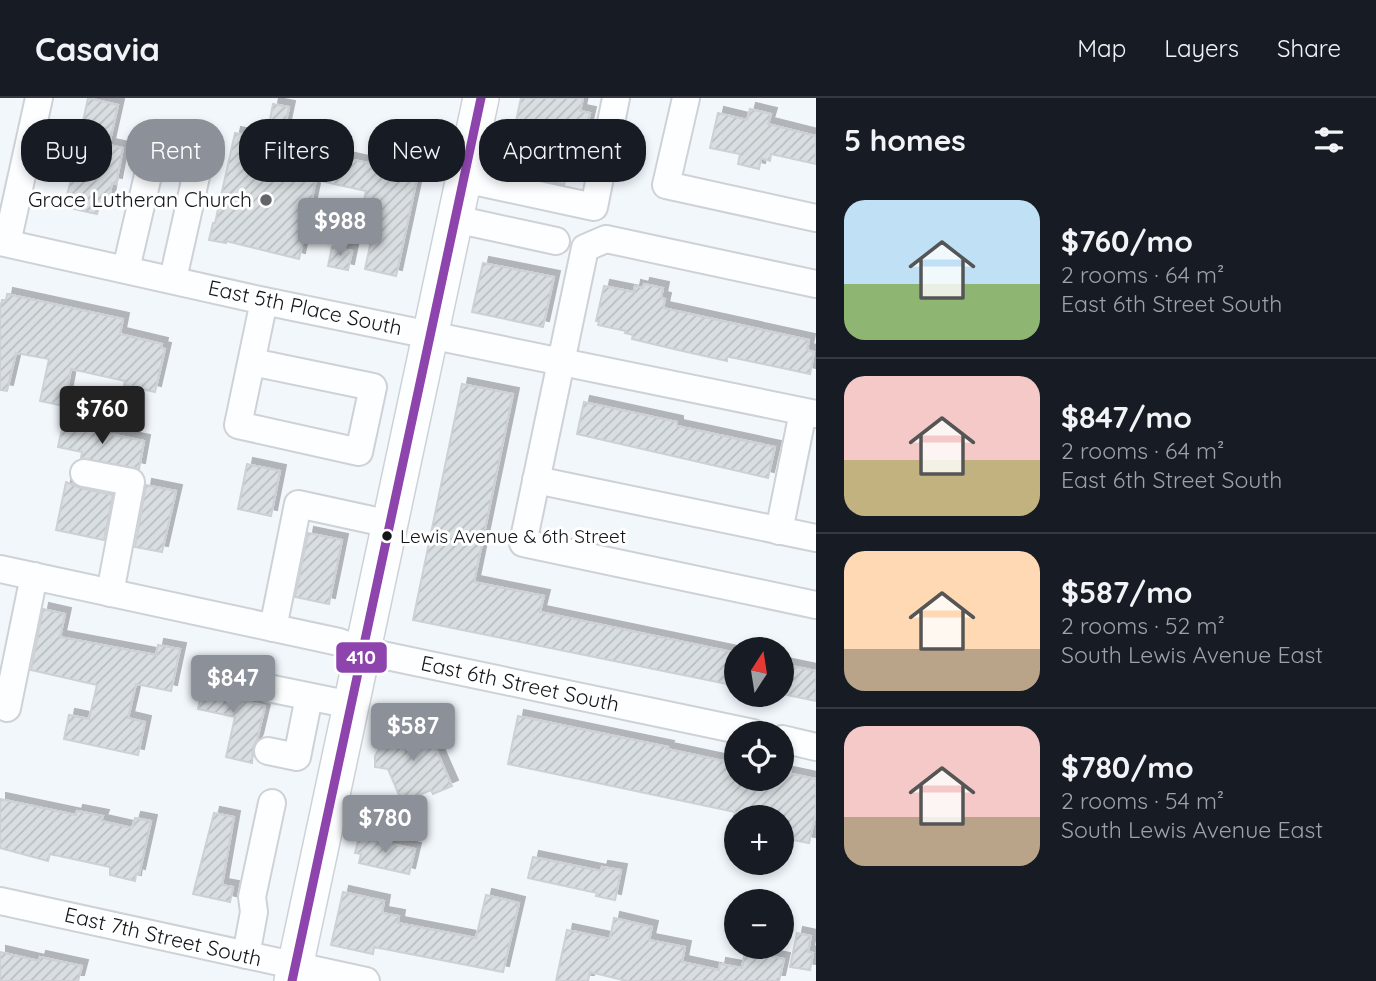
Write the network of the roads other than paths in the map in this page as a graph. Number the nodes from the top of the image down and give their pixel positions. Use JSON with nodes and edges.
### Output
{"nodes":[{"id":1,"x":39,"y":98,"type":"edge"},
{"id":2,"x":481,"y":98,"type":"edge"},
{"id":3,"x":616,"y":98,"type":"edge"},
{"id":4,"x":686,"y":98,"type":"edge"},
{"id":5,"x":465,"y":174,"type":"edge"},
{"id":6,"x":465,"y":179,"type":"edge"},
{"id":7,"x":463,"y":182,"type":"edge"},
{"id":8,"x":816,"y":218,"type":"edge"},
{"id":9,"x":455,"y":219,"type":"junction"},
{"id":10,"x":556,"y":241,"type":"dead end"},
{"id":11,"x":4,"y":242,"type":"edge"},
{"id":12,"x":126,"y":269,"type":"junction"},
{"id":13,"x":173,"y":279,"type":"junction"},
{"id":14,"x":816,"y":284,"type":"edge"},
{"id":15,"x":264,"y":301,"type":"junction"},
{"id":16,"x":430,"y":336,"type":"junction"},
{"id":17,"x":561,"y":360,"type":"junction"},
{"id":18,"x":251,"y":362,"type":"junction"},
{"id":19,"x":810,"y":413,"type":"edge"},
{"id":20,"x":84,"y":473,"type":"dead end"},
{"id":21,"x":536,"y":480,"type":"junction"},
{"id":22,"x":390,"y":524,"type":"junction"},
{"id":23,"x":779,"y":531,"type":"junction"},
{"id":24,"x":816,"y":538,"type":"edge"},
{"id":25,"x":0,"y":569,"type":"edge"},
{"id":26,"x":34,"y":576,"type":"junction"},
{"id":27,"x":110,"y":593,"type":"junction"},
{"id":28,"x":816,"y":606,"type":"edge"},
{"id":29,"x":273,"y":628,"type":"junction"},
{"id":30,"x":363,"y":651,"type":"junction"},
{"id":31,"x":268,"y":688,"type":"dead end"},
{"id":32,"x":309,"y":696,"type":"junction"},
{"id":33,"x":351,"y":705,"type":"junction"},
{"id":34,"x":7,"y":708,"type":"dead end"},
{"id":35,"x":724,"y":727,"type":"edge"},
{"id":36,"x":794,"y":742,"type":"edge"},
{"id":37,"x":816,"y":747,"type":"edge"},
{"id":38,"x":268,"y":751,"type":"dead end"},
{"id":39,"x":272,"y":803,"type":"dead end"},
{"id":40,"x":0,"y":901,"type":"edge"},
{"id":41,"x":246,"y":955,"type":"junction"},
{"id":42,"x":293,"y":973,"type":"edge"},
{"id":43,"x":362,"y":981,"type":"edge"}],
"edges":[{"from":1,"to":11,"type":"street"},
{"from":2,"to":5,"type":"main road"},
{"from":3,"to":6,"type":"street"},
{"from":4,"to":8,"type":"street"},
{"from":7,"to":9,"type":"main road"},
{"from":9,"to":10,"type":"street"},
{"from":9,"to":16,"type":"main road"},
{"from":11,"to":12,"type":"street","name":"East 5th Place South"},
{"from":12,"to":13,"type":"street","name":"East 5th Place South"},
{"from":12,"to":13,"type":"street"},
{"from":13,"to":15,"type":"street","name":"East 5th Place South"},
{"from":14,"to":17,"type":"street"},
{"from":15,"to":16,"type":"street","name":"East 5th Place South"},
{"from":15,"to":18,"type":"street"},
{"from":16,"to":17,"type":"street","name":"East 5th Place South"},
{"from":16,"to":22,"type":"main road"},
{"from":17,"to":19,"type":"street","name":"East 5th Place South"},
{"from":17,"to":21,"type":"street"},
{"from":18,"to":18,"type":"street"},
{"from":19,"to":23,"type":"street"},
{"from":20,"to":27,"type":"street"},
{"from":21,"to":23,"type":"street"},
{"from":21,"to":28,"type":"street"},
{"from":22,"to":29,"type":"street"},
{"from":22,"to":30,"type":"main road"},
{"from":23,"to":24,"type":"street"},
{"from":25,"to":26,"type":"street","name":"East 6th Street South"},
{"from":26,"to":27,"type":"street","name":"East 6th Street South"},
{"from":26,"to":34,"type":"street"},
{"from":27,"to":29,"type":"street","name":"East 6th Street South"},
{"from":29,"to":30,"type":"street","name":"East 6th Street South"},
{"from":30,"to":33,"type":"main road"},
{"from":30,"to":35,"type":"street","name":"East 6th Street South"},
{"from":31,"to":32,"type":"street"},
{"from":32,"to":33,"type":"street"},
{"from":32,"to":38,"type":"street"},
{"from":33,"to":42,"type":"main road"},
{"from":36,"to":37,"type":"street"},
{"from":39,"to":41,"type":"street"},
{"from":40,"to":41,"type":"street","name":"East 7th Street South"},
{"from":41,"to":42,"type":"street","name":"East 7th Street South"},
{"from":42,"to":43,"type":"street","name":"East 7th Street South"}]}
